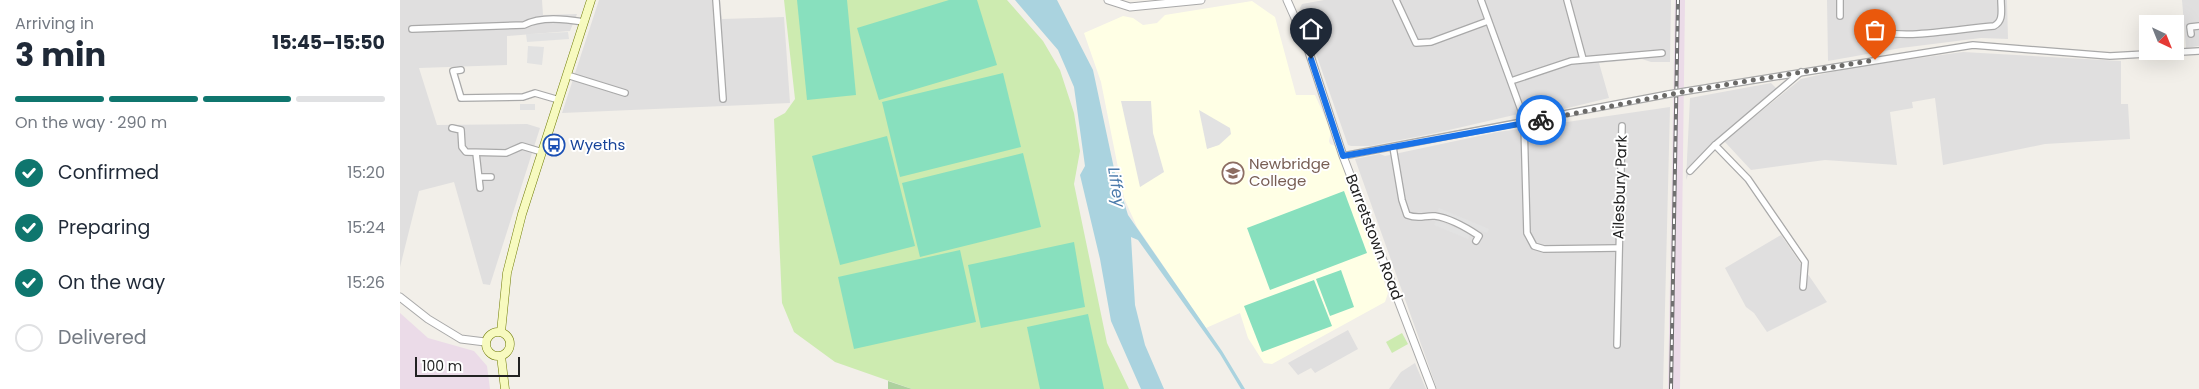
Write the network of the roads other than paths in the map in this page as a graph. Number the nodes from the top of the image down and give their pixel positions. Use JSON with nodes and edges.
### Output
{"nodes":[{"id":1,"x":591,"y":0,"type":"edge"},
{"id":2,"x":716,"y":0,"type":"edge"},
{"id":3,"x":1108,"y":0,"type":"edge"},
{"id":4,"x":1201,"y":0,"type":"edge"},
{"id":5,"x":1287,"y":0,"type":"edge"},
{"id":6,"x":1396,"y":0,"type":"edge"},
{"id":7,"x":1481,"y":0,"type":"edge"},
{"id":8,"x":1567,"y":0,"type":"edge"},
{"id":9,"x":1840,"y":0,"type":"edge"},
{"id":10,"x":2001,"y":0,"type":"edge"},
{"id":11,"x":1840,"y":16,"type":"dead end"},
{"id":12,"x":1488,"y":21,"type":"junction"},
{"id":13,"x":584,"y":22,"type":"junction"},
{"id":14,"x":2199,"y":26,"type":"edge"},
{"id":15,"x":412,"y":30,"type":"dead end"},
{"id":16,"x":1866,"y":30,"type":"dead end"},
{"id":17,"x":2191,"y":34,"type":"dead end"},
{"id":18,"x":2199,"y":51,"type":"edge"},
{"id":19,"x":1662,"y":53,"type":"dead end"},
{"id":20,"x":1583,"y":59,"type":"junction"},
{"id":21,"x":461,"y":70,"type":"dead end"},
{"id":22,"x":1801,"y":72,"type":"junction"},
{"id":23,"x":567,"y":75,"type":"junction"},
{"id":24,"x":1511,"y":81,"type":"junction"},
{"id":25,"x":625,"y":93,"type":"dead end"},
{"id":26,"x":723,"y":98,"type":"dead end"},
{"id":27,"x":559,"y":100,"type":"junction"},
{"id":28,"x":1524,"y":123,"type":"junction"},
{"id":29,"x":1622,"y":126,"type":"dead end"},
{"id":30,"x":452,"y":128,"type":"dead end"},
{"id":31,"x":1715,"y":145,"type":"junction"},
{"id":32,"x":1393,"y":147,"type":"junction"},
{"id":33,"x":542,"y":152,"type":"junction"},
{"id":34,"x":476,"y":153,"type":"junction"},
{"id":35,"x":1343,"y":156,"type":"junction"},
{"id":36,"x":1690,"y":171,"type":"dead end"},
{"id":37,"x":481,"y":177,"type":"junction"},
{"id":38,"x":491,"y":177,"type":"dead end"},
{"id":39,"x":480,"y":188,"type":"dead end"},
{"id":40,"x":1476,"y":241,"type":"dead end"},
{"id":41,"x":1618,"y":248,"type":"junction"},
{"id":42,"x":1803,"y":287,"type":"dead end"},
{"id":43,"x":400,"y":297,"type":"edge"},
{"id":44,"x":500,"y":332,"type":"junction"},
{"id":45,"x":486,"y":342,"type":"junction"},
{"id":46,"x":1616,"y":344,"type":"dead end"},
{"id":47,"x":501,"y":356,"type":"junction"},
{"id":48,"x":505,"y":389,"type":"edge"},
{"id":49,"x":1432,"y":389,"type":"edge"}],
"edges":[{"from":1,"to":13,"type":"main road"},
{"from":2,"to":26,"type":"street"},
{"from":3,"to":4,"type":"street"},
{"from":5,"to":35,"type":"street","name":"Barretstown Road"},
{"from":6,"to":12,"type":"street"},
{"from":7,"to":12,"type":"street"},
{"from":8,"to":20,"type":"street"},
{"from":9,"to":11,"type":"street"},
{"from":10,"to":16,"type":"street"},
{"from":12,"to":24,"type":"street"},
{"from":13,"to":15,"type":"street"},
{"from":13,"to":23,"type":"main road"},
{"from":14,"to":17,"type":"street"},
{"from":18,"to":22,"type":"street"},
{"from":19,"to":20,"type":"street"},
{"from":20,"to":24,"type":"street"},
{"from":21,"to":27,"type":"street"},
{"from":22,"to":28,"type":"street","bridge":true},
{"from":22,"to":31,"type":"street"},
{"from":23,"to":25,"type":"street"},
{"from":23,"to":27,"type":"main road"},
{"from":24,"to":28,"type":"street"},
{"from":27,"to":33,"type":"main road"},
{"from":28,"to":32,"type":"street"},
{"from":28,"to":41,"type":"street","name":"Ailesbury Park"},
{"from":29,"to":41,"type":"street","name":"Ailesbury Park"},
{"from":30,"to":34,"type":"street"},
{"from":31,"to":36,"type":"street"},
{"from":31,"to":42,"type":"street"},
{"from":32,"to":35,"type":"street"},
{"from":32,"to":40,"type":"street"},
{"from":33,"to":34,"type":"street"},
{"from":33,"to":44,"type":"main road"},
{"from":34,"to":37,"type":"street"},
{"from":35,"to":49,"type":"street","name":"Barretstown Road"},
{"from":37,"to":38,"type":"street"},
{"from":37,"to":39,"type":"street"},
{"from":41,"to":46,"type":"street","name":"Ailesbury Park"},
{"from":43,"to":45,"type":"street"},
{"from":44,"to":45,"type":"main road"},
{"from":44,"to":47,"type":"main road"},
{"from":45,"to":47,"type":"main road"},
{"from":47,"to":48,"type":"main road"}]}
